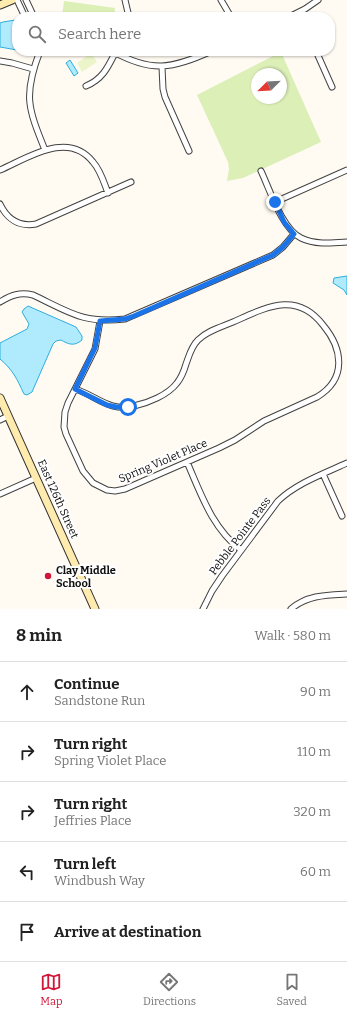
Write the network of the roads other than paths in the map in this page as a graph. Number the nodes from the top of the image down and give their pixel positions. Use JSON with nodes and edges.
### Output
{"nodes":[{"id":1,"x":12,"y":0,"type":"edge"},
{"id":2,"x":17,"y":0,"type":"edge"},
{"id":3,"x":26,"y":0,"type":"edge"},
{"id":4,"x":125,"y":0,"type":"edge"},
{"id":5,"x":221,"y":0,"type":"edge"},
{"id":6,"x":318,"y":0,"type":"edge"},
{"id":7,"x":0,"y":5,"type":"edge"},
{"id":8,"x":23,"y":12,"type":"edge"},
{"id":9,"x":32,"y":12,"type":"edge"},
{"id":10,"x":127,"y":12,"type":"edge"},
{"id":11,"x":228,"y":12,"type":"edge"},
{"id":12,"x":303,"y":12,"type":"edge"},
{"id":13,"x":38,"y":56,"type":"edge"},
{"id":14,"x":112,"y":56,"type":"edge"},
{"id":15,"x":122,"y":56,"type":"edge"},
{"id":16,"x":200,"y":56,"type":"edge"},
{"id":17,"x":318,"y":56,"type":"edge"},
{"id":18,"x":0,"y":61,"type":"edge"},
{"id":19,"x":162,"y":67,"type":"junction"},
{"id":20,"x":33,"y":69,"type":"junction"},
{"id":21,"x":86,"y":86,"type":"dead end"},
{"id":22,"x":332,"y":87,"type":"dead end"},
{"id":23,"x":45,"y":150,"type":"junction"},
{"id":24,"x":189,"y":150,"type":"dead end"},
{"id":25,"x":0,"y":170,"type":"edge"},
{"id":26,"x":347,"y":170,"type":"edge"},
{"id":27,"x":261,"y":171,"type":"dead end"},
{"id":28,"x":131,"y":182,"type":"dead end"},
{"id":29,"x":108,"y":193,"type":"junction"},
{"id":30,"x":275,"y":202,"type":"junction"},
{"id":31,"x":0,"y":204,"type":"edge"},
{"id":32,"x":294,"y":234,"type":"junction"},
{"id":33,"x":347,"y":242,"type":"edge"},
{"id":34,"x":0,"y":302,"type":"edge"},
{"id":35,"x":100,"y":321,"type":"junction"},
{"id":36,"x":75,"y":389,"type":"junction"},
{"id":37,"x":0,"y":398,"type":"edge"},
{"id":38,"x":8,"y":416,"type":"junction"},
{"id":39,"x":0,"y":420,"type":"edge"},
{"id":40,"x":187,"y":462,"type":"junction"},
{"id":41,"x":347,"y":463,"type":"edge"},
{"id":42,"x":323,"y":474,"type":"junction"},
{"id":43,"x":36,"y":478,"type":"junction"},
{"id":44,"x":0,"y":494,"type":"edge"},
{"id":45,"x":342,"y":516,"type":"dead end"},
{"id":46,"x":241,"y":550,"type":"junction"},
{"id":47,"x":347,"y":594,"type":"edge"},
{"id":48,"x":95,"y":609,"type":"edge"},
{"id":49,"x":203,"y":609,"type":"edge"},
{"id":50,"x":291,"y":609,"type":"edge"}],
"edges":[{"from":1,"to":7,"type":"street"},
{"from":2,"to":8,"type":"street"},
{"from":3,"to":9,"type":"street"},
{"from":4,"to":10,"type":"street"},
{"from":5,"to":11,"type":"street"},
{"from":6,"to":12,"type":"street"},
{"from":13,"to":20,"type":"street"},
{"from":14,"to":21,"type":"street"},
{"from":15,"to":19,"type":"street"},
{"from":16,"to":19,"type":"street"},
{"from":17,"to":22,"type":"street"},
{"from":18,"to":20,"type":"street"},
{"from":19,"to":24,"type":"street"},
{"from":20,"to":23,"type":"street"},
{"from":23,"to":25,"type":"street"},
{"from":23,"to":29,"type":"street"},
{"from":26,"to":30,"type":"street"},
{"from":27,"to":30,"type":"street"},
{"from":28,"to":29,"type":"street"},
{"from":29,"to":31,"type":"street"},
{"from":30,"to":32,"type":"street"},
{"from":32,"to":33,"type":"street"},
{"from":32,"to":35,"type":"street"},
{"from":34,"to":35,"type":"street"},
{"from":35,"to":36,"type":"street","name":"Spring Violet Place"},
{"from":36,"to":40,"type":"street","name":"Spring Violet Place"},
{"from":36,"to":40,"type":"street","name":"Spring Violet Place"},
{"from":37,"to":38,"type":"street","name":"East 126th Street"},
{"from":38,"to":39,"type":"street"},
{"from":38,"to":43,"type":"street","name":"East 126th Street"},
{"from":40,"to":46,"type":"street"},
{"from":41,"to":42,"type":"street","name":"Pebble Pointe Pass"},
{"from":42,"to":45,"type":"street"},
{"from":42,"to":46,"type":"street","name":"Pebble Pointe Pass"},
{"from":43,"to":44,"type":"street"},
{"from":43,"to":48,"type":"street","name":"East 126th Street"},
{"from":46,"to":49,"type":"street","name":"Pebble Pointe Pass"},
{"from":47,"to":50,"type":"street"}]}
